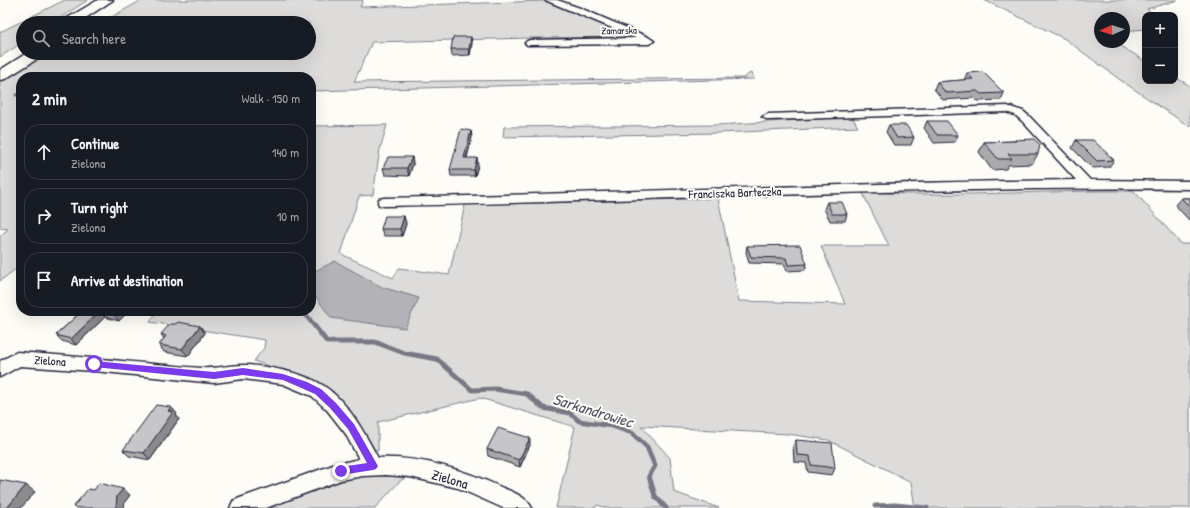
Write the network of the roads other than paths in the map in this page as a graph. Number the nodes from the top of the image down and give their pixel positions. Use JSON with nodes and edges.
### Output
{"nodes":[{"id":1,"x":549,"y":0,"type":"edge"},
{"id":2,"x":112,"y":2,"type":"edge"},
{"id":3,"x":83,"y":16,"type":"edge"},
{"id":4,"x":95,"y":16,"type":"edge"},
{"id":5,"x":530,"y":43,"type":"dead end"},
{"id":6,"x":16,"y":55,"type":"edge"},
{"id":7,"x":26,"y":60,"type":"edge"},
{"id":8,"x":0,"y":64,"type":"edge"},
{"id":9,"x":0,"y":76,"type":"edge"},
{"id":10,"x":768,"y":117,"type":"dead end"},
{"id":11,"x":1087,"y":184,"type":"junction"},
{"id":12,"x":1190,"y":186,"type":"edge"},
{"id":13,"x":384,"y":202,"type":"dead end"},
{"id":14,"x":0,"y":370,"type":"edge"},
{"id":15,"x":373,"y":466,"type":"junction"},
{"id":16,"x":240,"y":508,"type":"edge"},
{"id":17,"x":522,"y":508,"type":"edge"}],
"edges":[{"from":1,"to":5,"type":"street","name":"Zamarska"},
{"from":2,"to":3,"type":"highway"},
{"from":2,"to":4,"type":"highway"},
{"from":6,"to":8,"type":"highway"},
{"from":7,"to":9,"type":"highway"},
{"from":10,"to":11,"type":"street"},
{"from":11,"to":12,"type":"street","name":"Franciszka Barteczka"},
{"from":11,"to":13,"type":"street","name":"Franciszka Barteczka"},
{"from":14,"to":15,"type":"street","name":"Zielona"},
{"from":15,"to":16,"type":"street","name":"Zielona"},
{"from":15,"to":17,"type":"street","name":"Zielona"}]}
